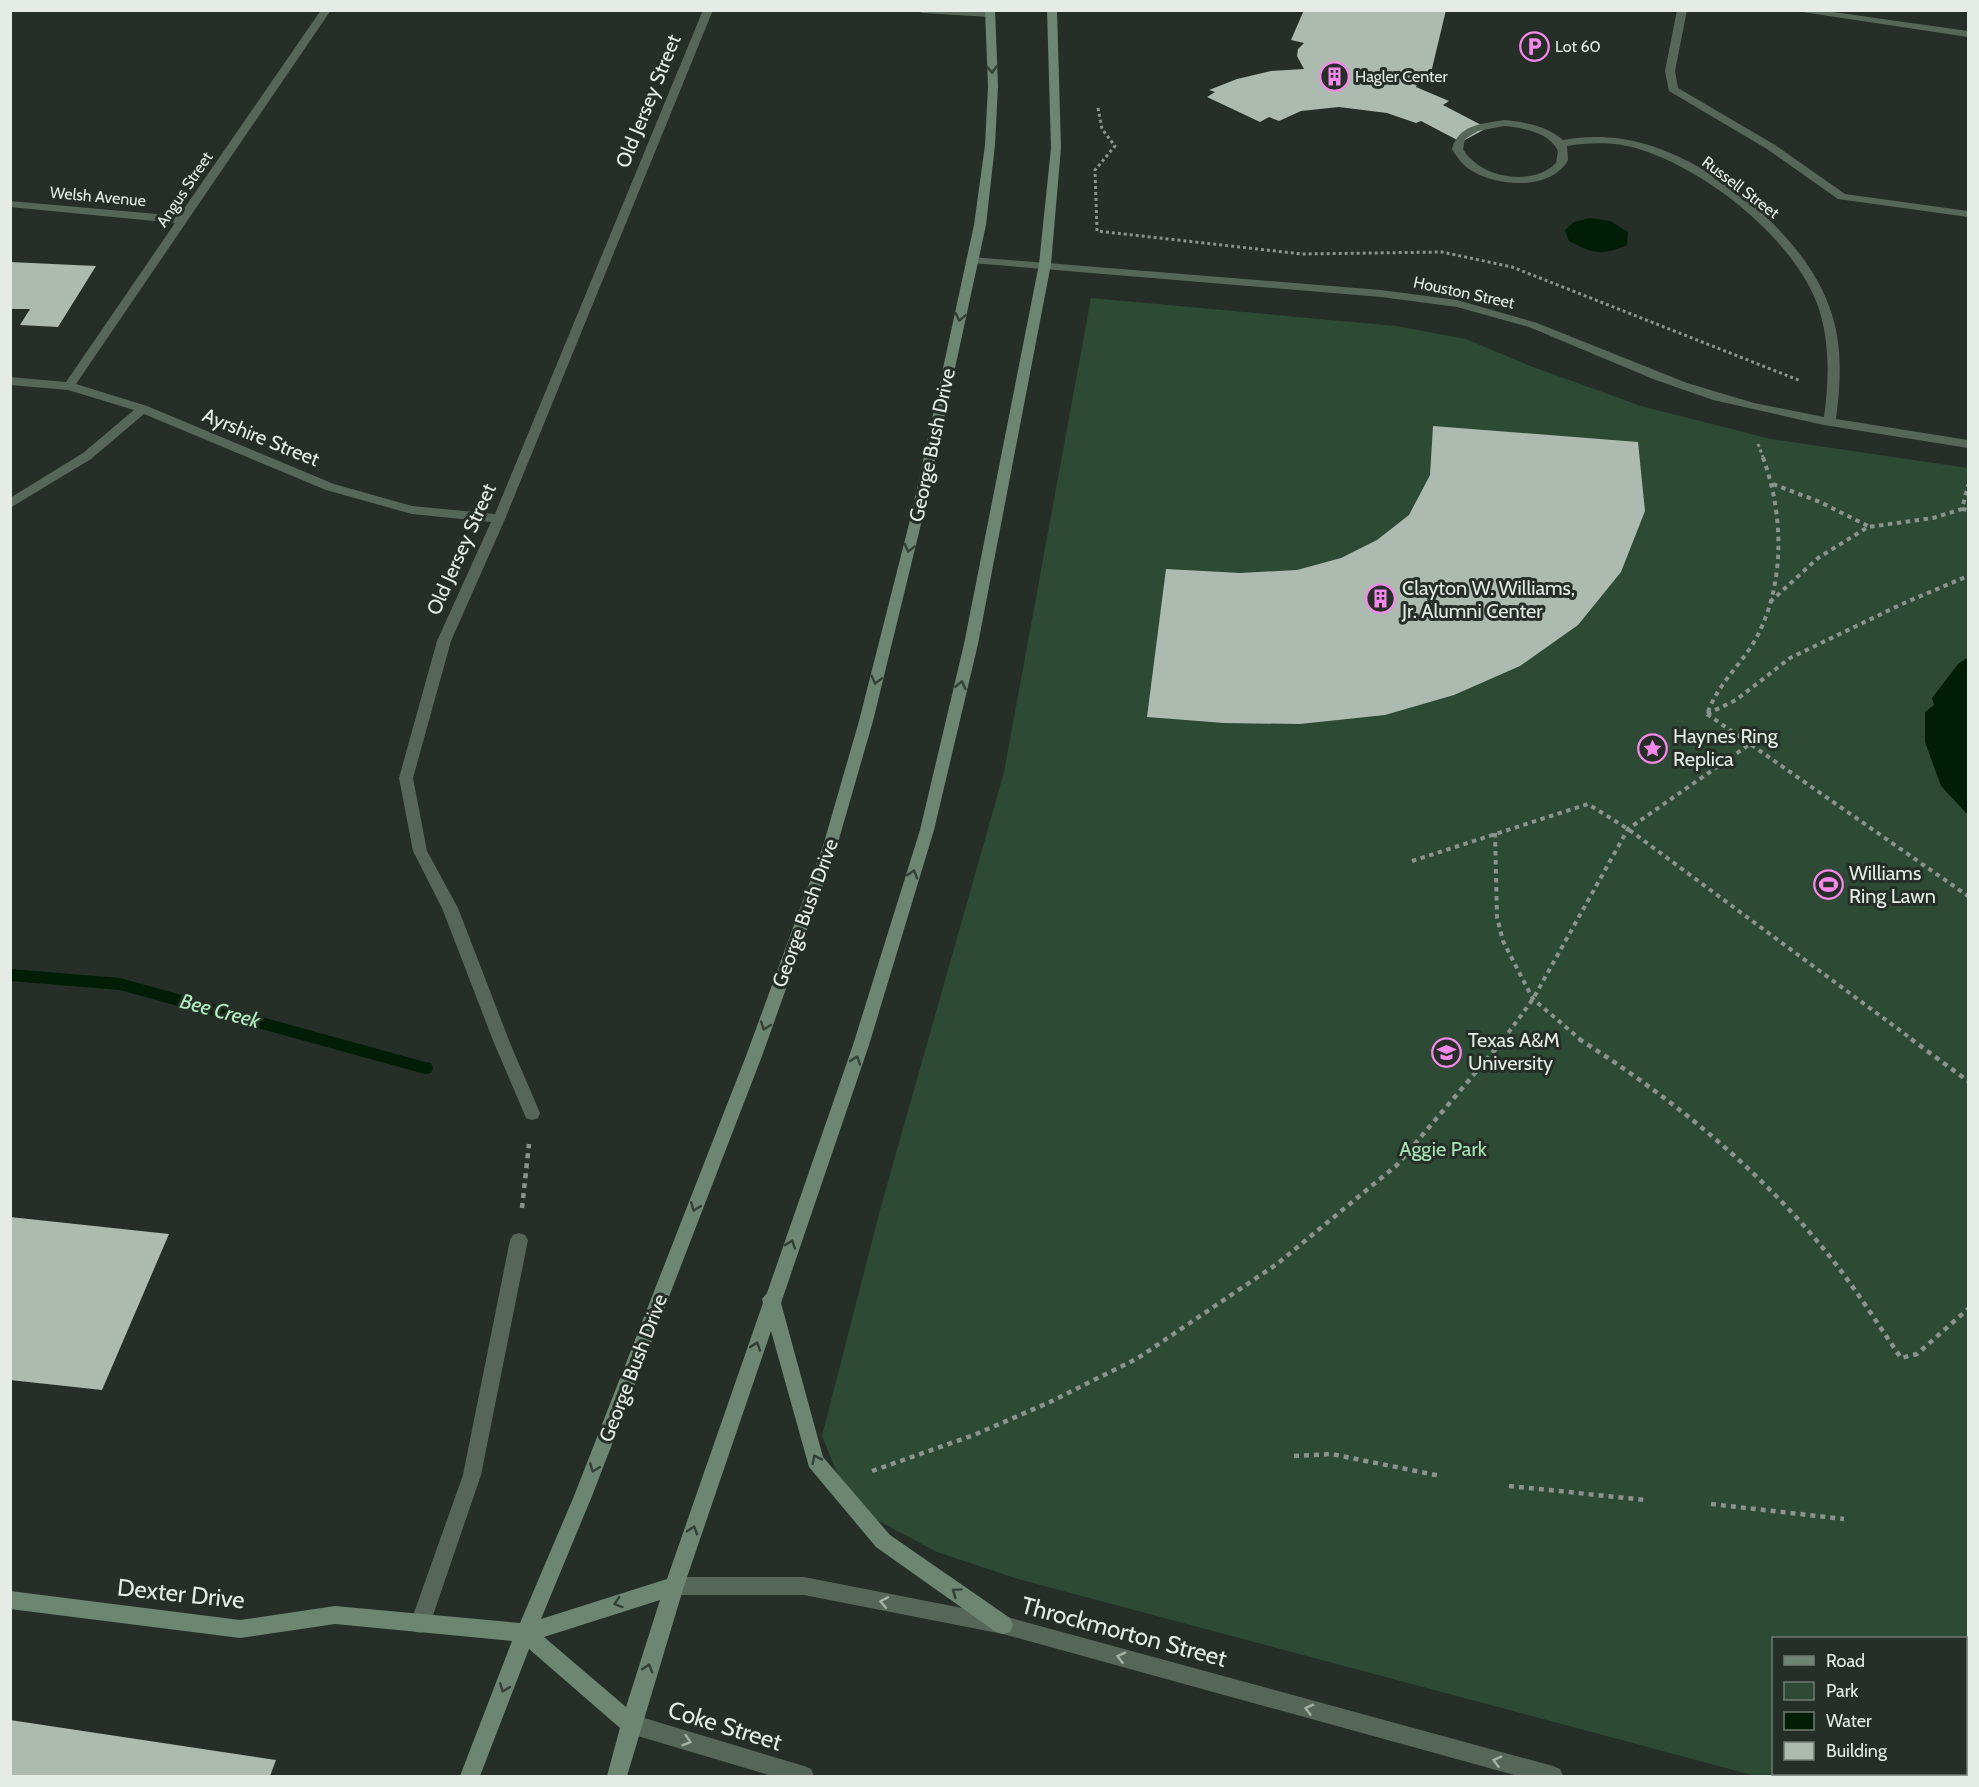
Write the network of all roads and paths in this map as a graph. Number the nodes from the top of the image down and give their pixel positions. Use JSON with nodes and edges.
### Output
{"nodes":[{"id":1,"x":326,"y":10,"type":"edge"},
{"id":2,"x":708,"y":10,"type":"edge"},
{"id":3,"x":922,"y":10,"type":"edge"},
{"id":4,"x":1052,"y":10,"type":"edge"},
{"id":5,"x":1682,"y":10,"type":"edge"},
{"id":6,"x":1794,"y":10,"type":"edge"},
{"id":7,"x":990,"y":12,"type":"edge"},
{"id":8,"x":1968,"y":34,"type":"edge"},
{"id":9,"x":1098,"y":108,"type":"dead end"},
{"id":10,"x":1561,"y":144,"type":"junction"},
{"id":11,"x":10,"y":204,"type":"edge"},
{"id":12,"x":1968,"y":214,"type":"edge"},
{"id":13,"x":183,"y":220,"type":"junction"},
{"id":14,"x":1097,"y":231,"type":"dead end"},
{"id":15,"x":972,"y":260,"type":"junction"},
{"id":16,"x":1045,"y":264,"type":"junction"},
{"id":17,"x":10,"y":381,"type":"edge"},
{"id":18,"x":69,"y":386,"type":"junction"},
{"id":19,"x":143,"y":409,"type":"junction"},
{"id":20,"x":1830,"y":422,"type":"junction"},
{"id":21,"x":1758,"y":444,"type":"dead end"},
{"id":22,"x":1968,"y":444,"type":"edge"},
{"id":23,"x":1773,"y":484,"type":"junction"},
{"id":24,"x":1968,"y":485,"type":"edge"},
{"id":25,"x":10,"y":504,"type":"edge"},
{"id":26,"x":1962,"y":509,"type":"junction"},
{"id":27,"x":1968,"y":510,"type":"edge"},
{"id":28,"x":499,"y":519,"type":"junction"},
{"id":29,"x":1868,"y":527,"type":"junction"},
{"id":30,"x":1968,"y":576,"type":"edge"},
{"id":31,"x":1770,"y":603,"type":"junction"},
{"id":32,"x":1707,"y":714,"type":"junction"},
{"id":33,"x":1750,"y":744,"type":"junction"},
{"id":34,"x":1628,"y":829,"type":"junction"},
{"id":35,"x":1495,"y":833,"type":"junction"},
{"id":36,"x":1412,"y":861,"type":"dead end"},
{"id":37,"x":1968,"y":896,"type":"edge"},
{"id":38,"x":1533,"y":999,"type":"junction"},
{"id":39,"x":1968,"y":1082,"type":"edge"},
{"id":40,"x":532,"y":1113,"type":"joint"},
{"id":41,"x":519,"y":1240,"type":"joint"},
{"id":42,"x":771,"y":1299,"type":"junction"},
{"id":43,"x":1968,"y":1309,"type":"edge"},
{"id":44,"x":1294,"y":1456,"type":"dead end"},
{"id":45,"x":1441,"y":1476,"type":"dead end"},
{"id":46,"x":1509,"y":1486,"type":"dead end"},
{"id":47,"x":842,"y":1493,"type":"junction"},
{"id":48,"x":1646,"y":1500,"type":"dead end"},
{"id":49,"x":1711,"y":1504,"type":"dead end"},
{"id":50,"x":1844,"y":1519,"type":"dead end"},
{"id":51,"x":674,"y":1586,"type":"junction"},
{"id":52,"x":10,"y":1600,"type":"edge"},
{"id":53,"x":420,"y":1624,"type":"junction"},
{"id":54,"x":1004,"y":1625,"type":"junction"},
{"id":55,"x":525,"y":1633,"type":"junction"},
{"id":56,"x":631,"y":1724,"type":"junction"},
{"id":57,"x":470,"y":1776,"type":"edge"},
{"id":58,"x":617,"y":1776,"type":"edge"},
{"id":59,"x":804,"y":1776,"type":"edge"},
{"id":60,"x":1553,"y":1776,"type":"edge"}],
"edges":[{"from":1,"to":13,"type":"street","name":"Angus Street"},
{"from":2,"to":28,"type":"street","name":"Old Jersey Street"},
{"from":3,"to":7,"type":"street"},
{"from":4,"to":16,"type":"main road"},
{"from":5,"to":12,"type":"street"},
{"from":6,"to":8,"type":"street"},
{"from":7,"to":15,"type":"main road","name":"George Bush Drive","one_way":true},
{"from":9,"to":14,"type":"path"},
{"from":10,"to":10,"type":"street"},
{"from":10,"to":20,"type":"street","name":"Russell Street"},
{"from":11,"to":13,"type":"street","name":"Welsh Avenue"},
{"from":13,"to":18,"type":"street","name":"Angus Street"},
{"from":15,"to":16,"type":"street","name":"Houston Street"},
{"from":15,"to":55,"type":"main road","name":"George Bush Drive","one_way":true},
{"from":16,"to":20,"type":"street","name":"Houston Street"},
{"from":42,"to":16,"type":"main road","one_way":true},
{"from":17,"to":18,"type":"street","name":"Ayrshire Street"},
{"from":18,"to":19,"type":"street","name":"Ayrshire Street"},
{"from":19,"to":25,"type":"street"},
{"from":19,"to":28,"type":"street","name":"Ayrshire Street"},
{"from":20,"to":22,"type":"street","name":"Houston Street"},
{"from":21,"to":23,"type":"path"},
{"from":23,"to":29,"type":"path"},
{"from":23,"to":31,"type":"path"},
{"from":24,"to":26,"type":"path"},
{"from":26,"to":27,"type":"path"},
{"from":26,"to":29,"type":"path"},
{"from":28,"to":40,"type":"street","name":"Old Jersey Street"},
{"from":29,"to":31,"type":"path"},
{"from":30,"to":32,"type":"path"},
{"from":31,"to":32,"type":"path"},
{"from":32,"to":33,"type":"path"},
{"from":33,"to":34,"type":"path"},
{"from":33,"to":37,"type":"path"},
{"from":34,"to":35,"type":"path"},
{"from":34,"to":38,"type":"path"},
{"from":34,"to":39,"type":"path"},
{"from":35,"to":36,"type":"path"},
{"from":35,"to":38,"type":"path"},
{"from":38,"to":43,"type":"path"},
{"from":38,"to":47,"type":"path"},
{"from":40,"to":41,"type":"path"},
{"from":41,"to":53,"type":"street"},
{"from":47,"to":42,"type":"main road","one_way":true},
{"from":51,"to":42,"type":"main road","one_way":true},
{"from":44,"to":45,"type":"path"},
{"from":46,"to":48,"type":"path"},
{"from":54,"to":47,"type":"main road","one_way":true},
{"from":49,"to":50,"type":"path"},
{"from":54,"to":51,"type":"street","name":"Throckmorton Street","one_way":true},
{"from":51,"to":55,"type":"main road","one_way":true},
{"from":56,"to":51,"type":"main road","one_way":true},
{"from":52,"to":53,"type":"main road","name":"Dexter Drive"},
{"from":53,"to":55,"type":"main road","name":"Dexter Drive"},
{"from":60,"to":54,"type":"street","name":"Throckmorton Street","one_way":true},
{"from":55,"to":56,"type":"main road"},
{"from":55,"to":57,"type":"main road","name":"George Bush Drive","one_way":true},
{"from":56,"to":58,"type":"main road"},
{"from":56,"to":59,"type":"street","name":"Coke Street","one_way":true}]}
